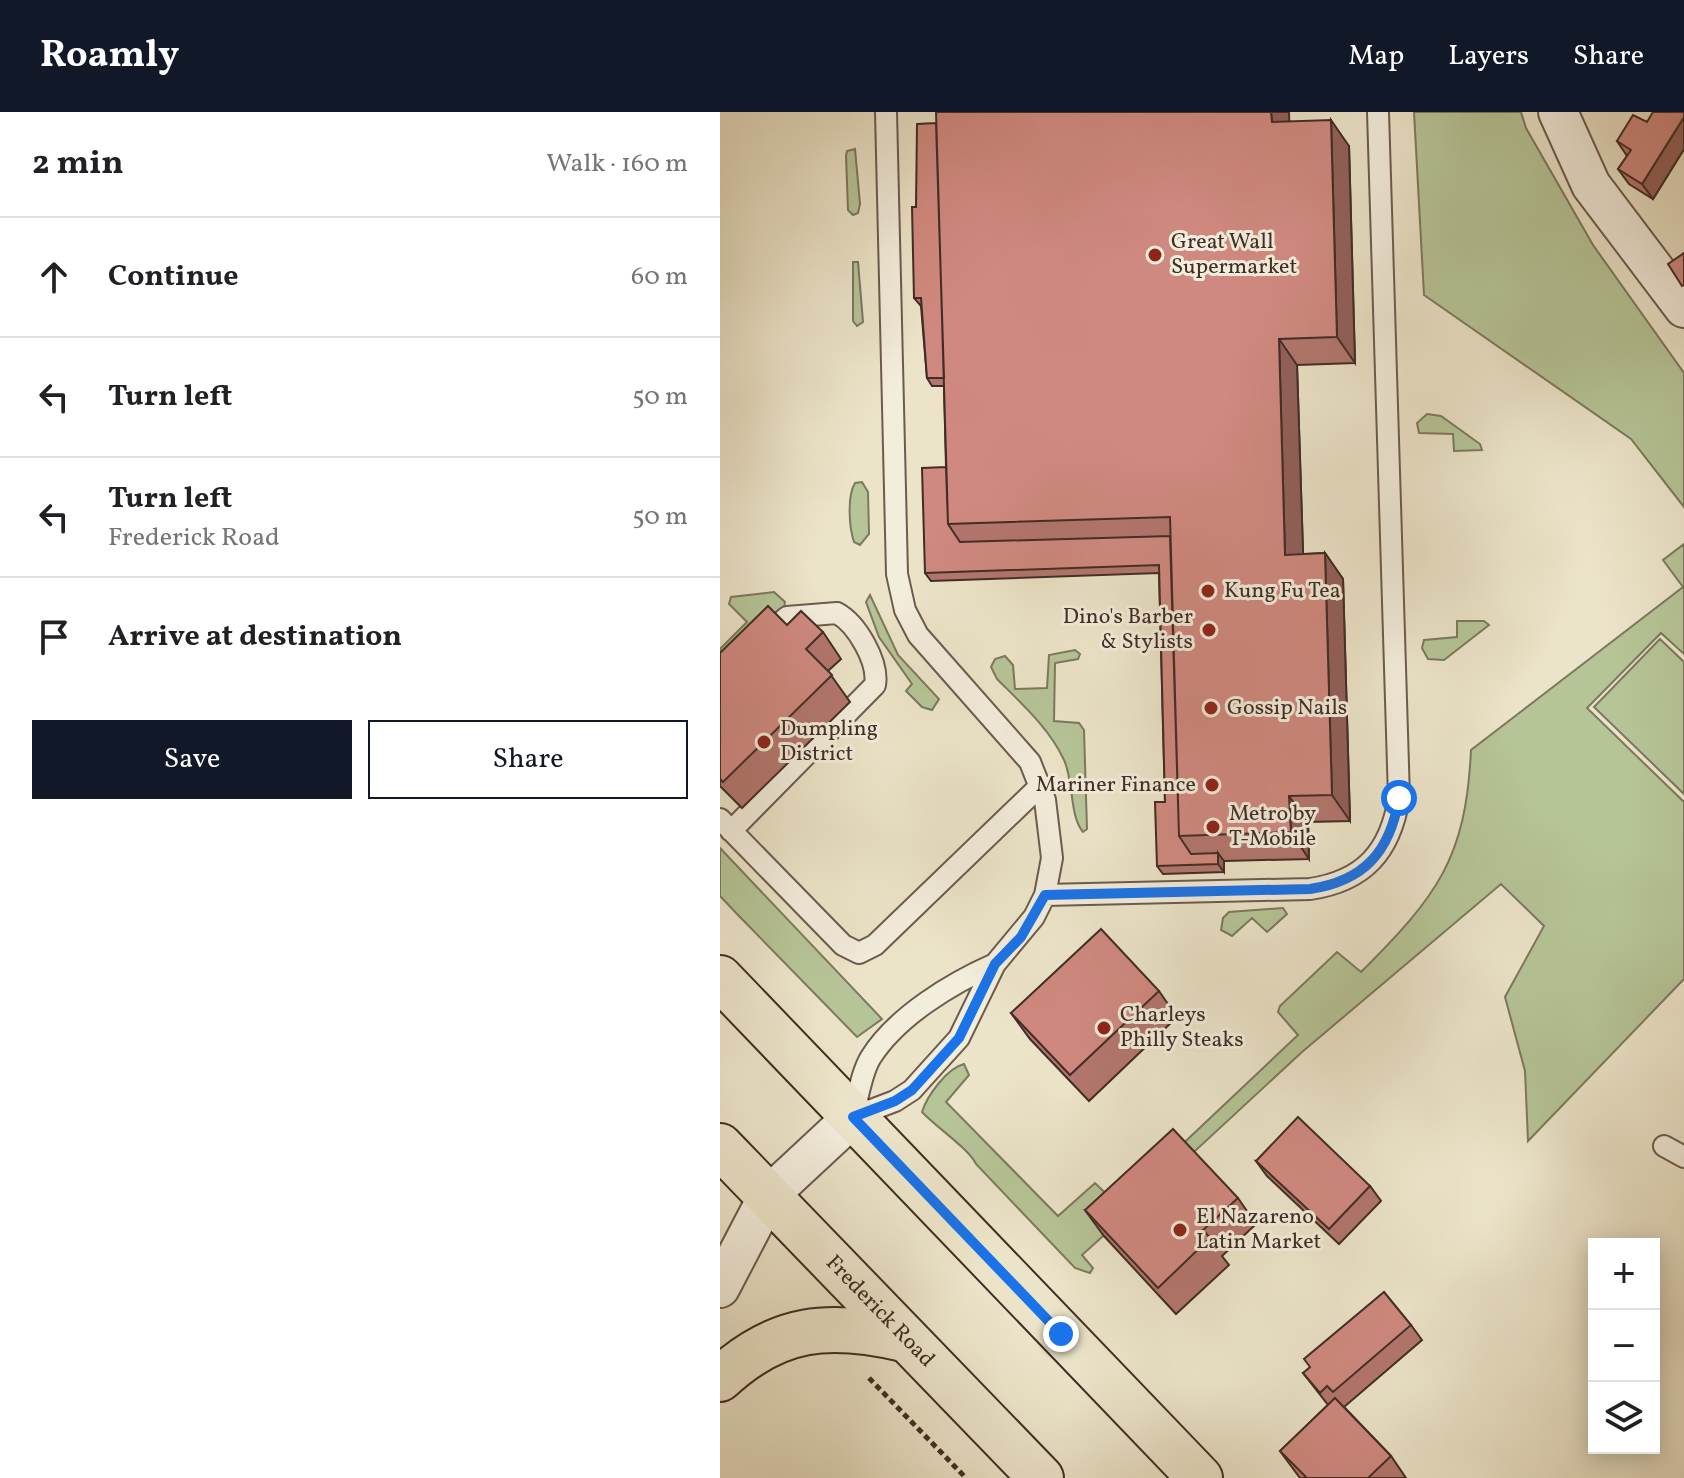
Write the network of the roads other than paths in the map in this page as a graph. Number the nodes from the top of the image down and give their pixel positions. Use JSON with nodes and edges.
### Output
{"nodes":[{"id":1,"x":886,"y":112,"type":"edge"},
{"id":2,"x":1378,"y":112,"type":"edge"},
{"id":3,"x":1558,"y":112,"type":"edge"},
{"id":4,"x":1684,"y":308,"type":"edge"},
{"id":5,"x":750,"y":650,"type":"edge"},
{"id":6,"x":1041,"y":785,"type":"junction"},
{"id":7,"x":726,"y":825,"type":"edge"},
{"id":8,"x":1045,"y":895,"type":"junction"},
{"id":9,"x":995,"y":964,"type":"junction"},
{"id":10,"x":720,"y":978,"type":"edge"},
{"id":11,"x":853,"y":1117,"type":"junction"},
{"id":12,"x":720,"y":1146,"type":"edge"},
{"id":13,"x":1664,"y":1146,"type":"dead end"},
{"id":14,"x":1684,"y":1157,"type":"edge"},
{"id":15,"x":768,"y":1196,"type":"junction"},
{"id":16,"x":720,"y":1288,"type":"edge"},
{"id":17,"x":904,"y":1339,"type":"junction"},
{"id":18,"x":720,"y":1379,"type":"edge"},
{"id":19,"x":1041,"y":1478,"type":"edge"},
{"id":20,"x":1200,"y":1478,"type":"edge"}],
"edges":[{"from":1,"to":6,"type":"lane"},
{"from":2,"to":8,"type":"lane"},
{"from":3,"to":4,"type":"street"},
{"from":5,"to":7,"type":"lane"},
{"from":6,"to":7,"type":"lane"},
{"from":6,"to":8,"type":"lane"},
{"from":8,"to":9,"type":"lane"},
{"from":9,"to":11,"type":"lane"},
{"from":9,"to":11,"type":"lane"},
{"from":10,"to":11,"type":"main road"},
{"from":11,"to":15,"type":"street"},
{"from":11,"to":20,"type":"main road"},
{"from":12,"to":15,"type":"main road","name":"Frederick Road"},
{"from":13,"to":14,"type":"lane"},
{"from":15,"to":16,"type":"street"},
{"from":15,"to":17,"type":"main road","name":"Frederick Road"},
{"from":17,"to":18,"type":"main road"},
{"from":17,"to":19,"type":"main road","name":"Frederick Road"}]}
